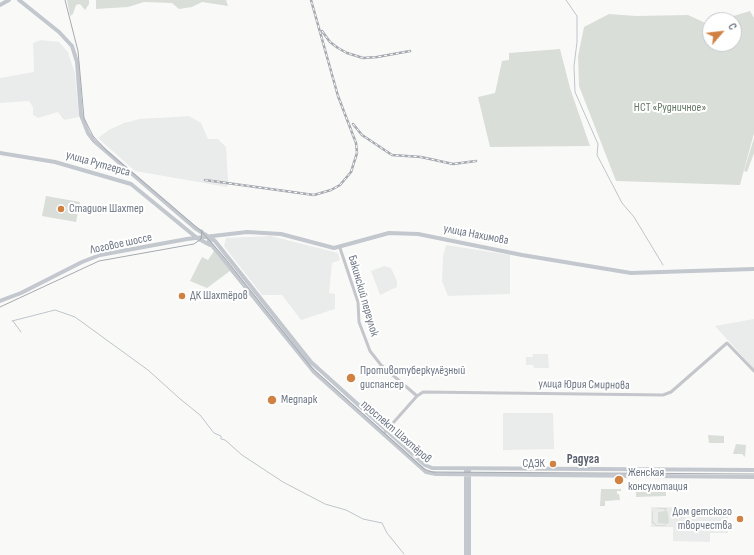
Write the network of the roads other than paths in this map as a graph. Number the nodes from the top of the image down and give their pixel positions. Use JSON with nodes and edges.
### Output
{"nodes":[{"id":1,"x":19,"y":0,"type":"edge"},
{"id":2,"x":7,"y":1,"type":"edge"},
{"id":3,"x":0,"y":5,"type":"edge"},
{"id":4,"x":0,"y":153,"type":"edge"},
{"id":5,"x":137,"y":179,"type":"junction"},
{"id":6,"x":134,"y":185,"type":"junction"},
{"id":7,"x":207,"y":237,"type":"junction"},
{"id":8,"x":198,"y":238,"type":"junction"},
{"id":9,"x":212,"y":246,"type":"junction"},
{"id":10,"x":340,"y":248,"type":"junction"},
{"id":11,"x":754,"y":269,"type":"edge"},
{"id":12,"x":0,"y":302,"type":"edge"},
{"id":13,"x":754,"y":371,"type":"edge"},
{"id":14,"x":417,"y":396,"type":"junction"},
{"id":15,"x":386,"y":431,"type":"junction"},
{"id":16,"x":383,"y":435,"type":"junction"},
{"id":17,"x":754,"y":470,"type":"edge"},
{"id":18,"x":467,"y":471,"type":"junction"},
{"id":19,"x":754,"y":477,"type":"edge"},
{"id":20,"x":467,"y":555,"type":"edge"}],
"edges":[{"from":1,"to":5,"type":"main road","name":"улица Рутгерса"},
{"from":2,"to":3,"type":"main road"},
{"from":4,"to":6,"type":"main road","name":"улица Рутгерса"},
{"from":5,"to":6,"type":"main road"},
{"from":5,"to":7,"type":"main road","name":"улица Рутгерса"},
{"from":6,"to":8,"type":"main road","name":"улица Рутгерса"},
{"from":7,"to":8,"type":"main road","name":"улица Нахимова"},
{"from":7,"to":9,"type":"main road"},
{"from":7,"to":10,"type":"main road","name":"улица Нахимова"},
{"from":7,"to":15,"type":"main road","name":"проспект Шахтёров"},
{"from":8,"to":9,"type":"main road","name":"проспект Шахтёров"},
{"from":8,"to":12,"type":"main road","name":"Логовое шоссе"},
{"from":9,"to":16,"type":"main road","name":"проспект Шахтёров"},
{"from":10,"to":11,"type":"main road","name":"улица Нахимова"},
{"from":10,"to":14,"type":"street","name":"Бакинский переулок"},
{"from":13,"to":14,"type":"street","name":"улица Юрия Смирнова"},
{"from":14,"to":15,"type":"street"},
{"from":15,"to":16,"type":"street"},
{"from":15,"to":18,"type":"main road","name":"проспект Шахтёров"},
{"from":16,"to":18,"type":"main road","name":"проспект Шахтёров"},
{"from":17,"to":18,"type":"main road","name":"проспект Шахтёров"},
{"from":18,"to":19,"type":"main road","name":"проспект Шахтёров"},
{"from":18,"to":20,"type":"main road"}]}
